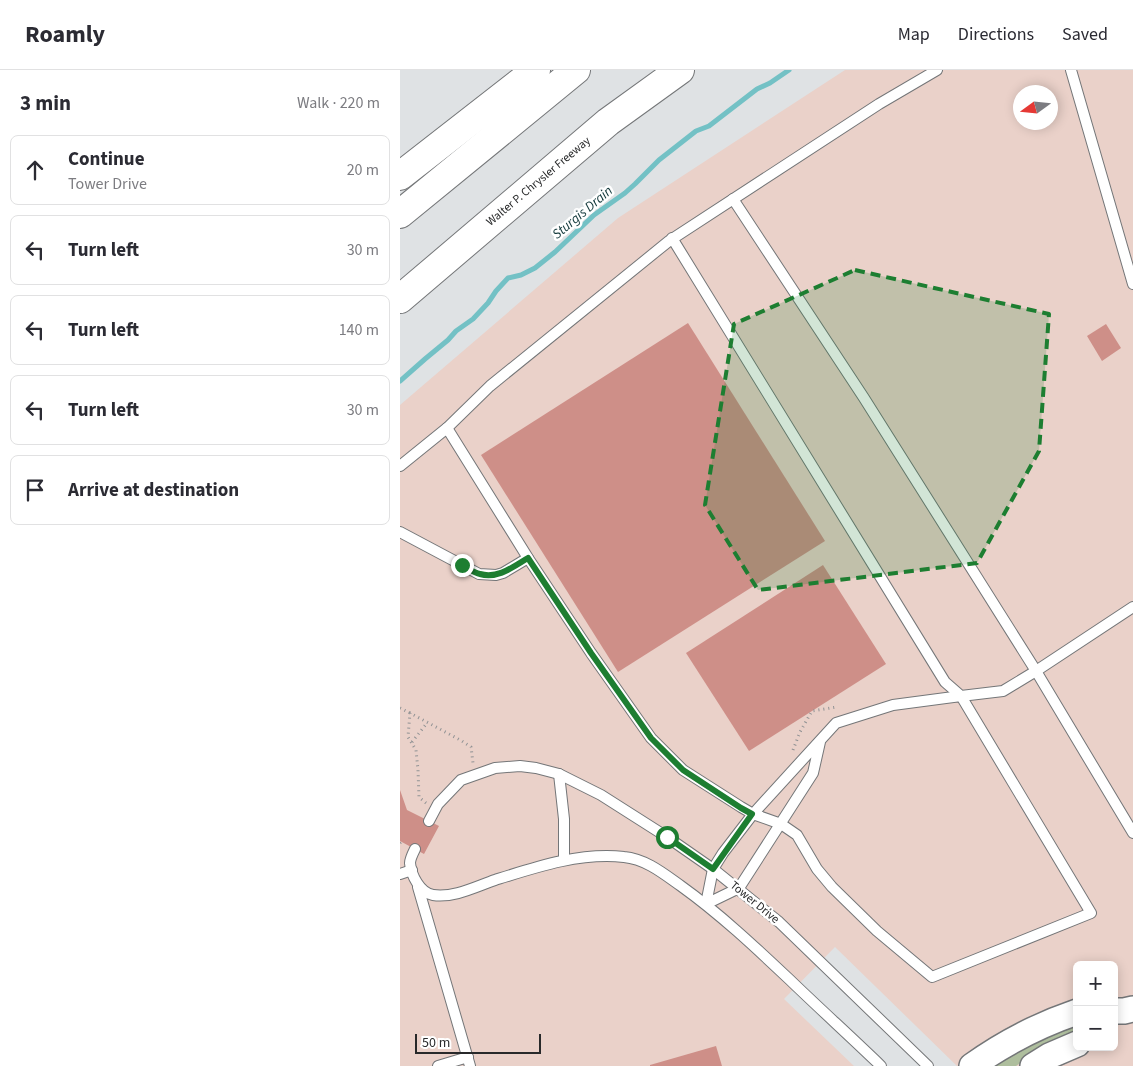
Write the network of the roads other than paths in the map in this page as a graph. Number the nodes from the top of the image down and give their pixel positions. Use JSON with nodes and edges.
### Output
{"nodes":[{"id":1,"x":536,"y":70,"type":"edge"},
{"id":2,"x":576,"y":70,"type":"edge"},
{"id":3,"x":680,"y":70,"type":"edge"},
{"id":4,"x":936,"y":70,"type":"edge"},
{"id":5,"x":1071,"y":70,"type":"edge"},
{"id":6,"x":400,"y":176,"type":"edge"},
{"id":7,"x":733,"y":199,"type":"junction"},
{"id":8,"x":400,"y":214,"type":"edge"},
{"id":9,"x":672,"y":238,"type":"junction"},
{"id":10,"x":429,"y":275,"type":"junction"},
{"id":11,"x":1133,"y":284,"type":"edge"},
{"id":12,"x":400,"y":299,"type":"edge"},
{"id":13,"x":400,"y":304,"type":"edge"},
{"id":14,"x":447,"y":428,"type":"junction"},
{"id":15,"x":400,"y":466,"type":"edge"},
{"id":16,"x":400,"y":532,"type":"edge"},
{"id":17,"x":528,"y":558,"type":"junction"},
{"id":18,"x":1133,"y":607,"type":"edge"},
{"id":19,"x":1036,"y":672,"type":"junction"},
{"id":20,"x":961,"y":696,"type":"junction"},
{"id":21,"x":820,"y":742,"type":"junction"},
{"id":22,"x":559,"y":774,"type":"junction"},
{"id":23,"x":752,"y":814,"type":"junction"},
{"id":24,"x":429,"y":821,"type":"dead end"},
{"id":25,"x":781,"y":824,"type":"junction"},
{"id":26,"x":1133,"y":833,"type":"edge"},
{"id":27,"x":415,"y":849,"type":"dead end"},
{"id":28,"x":564,"y":860,"type":"junction"},
{"id":29,"x":713,"y":869,"type":"junction"},
{"id":30,"x":412,"y":870,"type":"junction"},
{"id":31,"x":400,"y":874,"type":"edge"},
{"id":32,"x":418,"y":887,"type":"junction"},
{"id":33,"x":739,"y":888,"type":"junction"},
{"id":34,"x":706,"y":904,"type":"junction"},
{"id":35,"x":1073,"y":1013,"type":"edge"},
{"id":36,"x":1073,"y":1046,"type":"edge"},
{"id":37,"x":469,"y":1062,"type":"edge"},
{"id":38,"x":438,"y":1066,"type":"edge"},
{"id":39,"x":881,"y":1066,"type":"edge"},
{"id":40,"x":928,"y":1066,"type":"edge"},
{"id":41,"x":972,"y":1066,"type":"edge"},
{"id":42,"x":1033,"y":1066,"type":"edge"}],
"edges":[{"from":1,"to":6,"type":"highway"},
{"from":2,"to":8,"type":"highway"},
{"from":3,"to":10,"type":"highway","name":"Walter P. Chrysler Freeway"},
{"from":4,"to":7,"type":"lane"},
{"from":5,"to":11,"type":"lane"},
{"from":7,"to":9,"type":"lane"},
{"from":7,"to":19,"type":"lane"},
{"from":9,"to":14,"type":"lane"},
{"from":9,"to":20,"type":"lane"},
{"from":10,"to":12,"type":"highway","name":"Walter P. Chrysler Freeway"},
{"from":10,"to":13,"type":"highway"},
{"from":14,"to":15,"type":"lane"},
{"from":14,"to":17,"type":"lane"},
{"from":16,"to":17,"type":"lane"},
{"from":17,"to":23,"type":"lane"},
{"from":18,"to":19,"type":"lane"},
{"from":19,"to":20,"type":"lane"},
{"from":19,"to":26,"type":"lane"},
{"from":20,"to":21,"type":"lane"},
{"from":20,"to":25,"type":"lane"},
{"from":21,"to":23,"type":"lane"},
{"from":21,"to":25,"type":"lane"},
{"from":22,"to":24,"type":"lane","name":"Tower Drive"},
{"from":22,"to":28,"type":"lane"},
{"from":22,"to":29,"type":"lane","name":"Tower Drive"},
{"from":23,"to":25,"type":"lane"},
{"from":23,"to":29,"type":"lane"},
{"from":25,"to":33,"type":"lane"},
{"from":27,"to":30,"type":"lane"},
{"from":28,"to":32,"type":"lane"},
{"from":28,"to":34,"type":"lane"},
{"from":29,"to":33,"type":"lane","name":"Tower Drive"},
{"from":29,"to":34,"type":"lane"},
{"from":30,"to":31,"type":"lane"},
{"from":30,"to":32,"type":"lane"},
{"from":32,"to":37,"type":"lane"},
{"from":33,"to":34,"type":"lane"},
{"from":33,"to":40,"type":"lane","name":"Tower Drive"},
{"from":34,"to":39,"type":"lane"},
{"from":35,"to":41,"type":"street"},
{"from":36,"to":42,"type":"street"},
{"from":37,"to":38,"type":"lane"}]}
